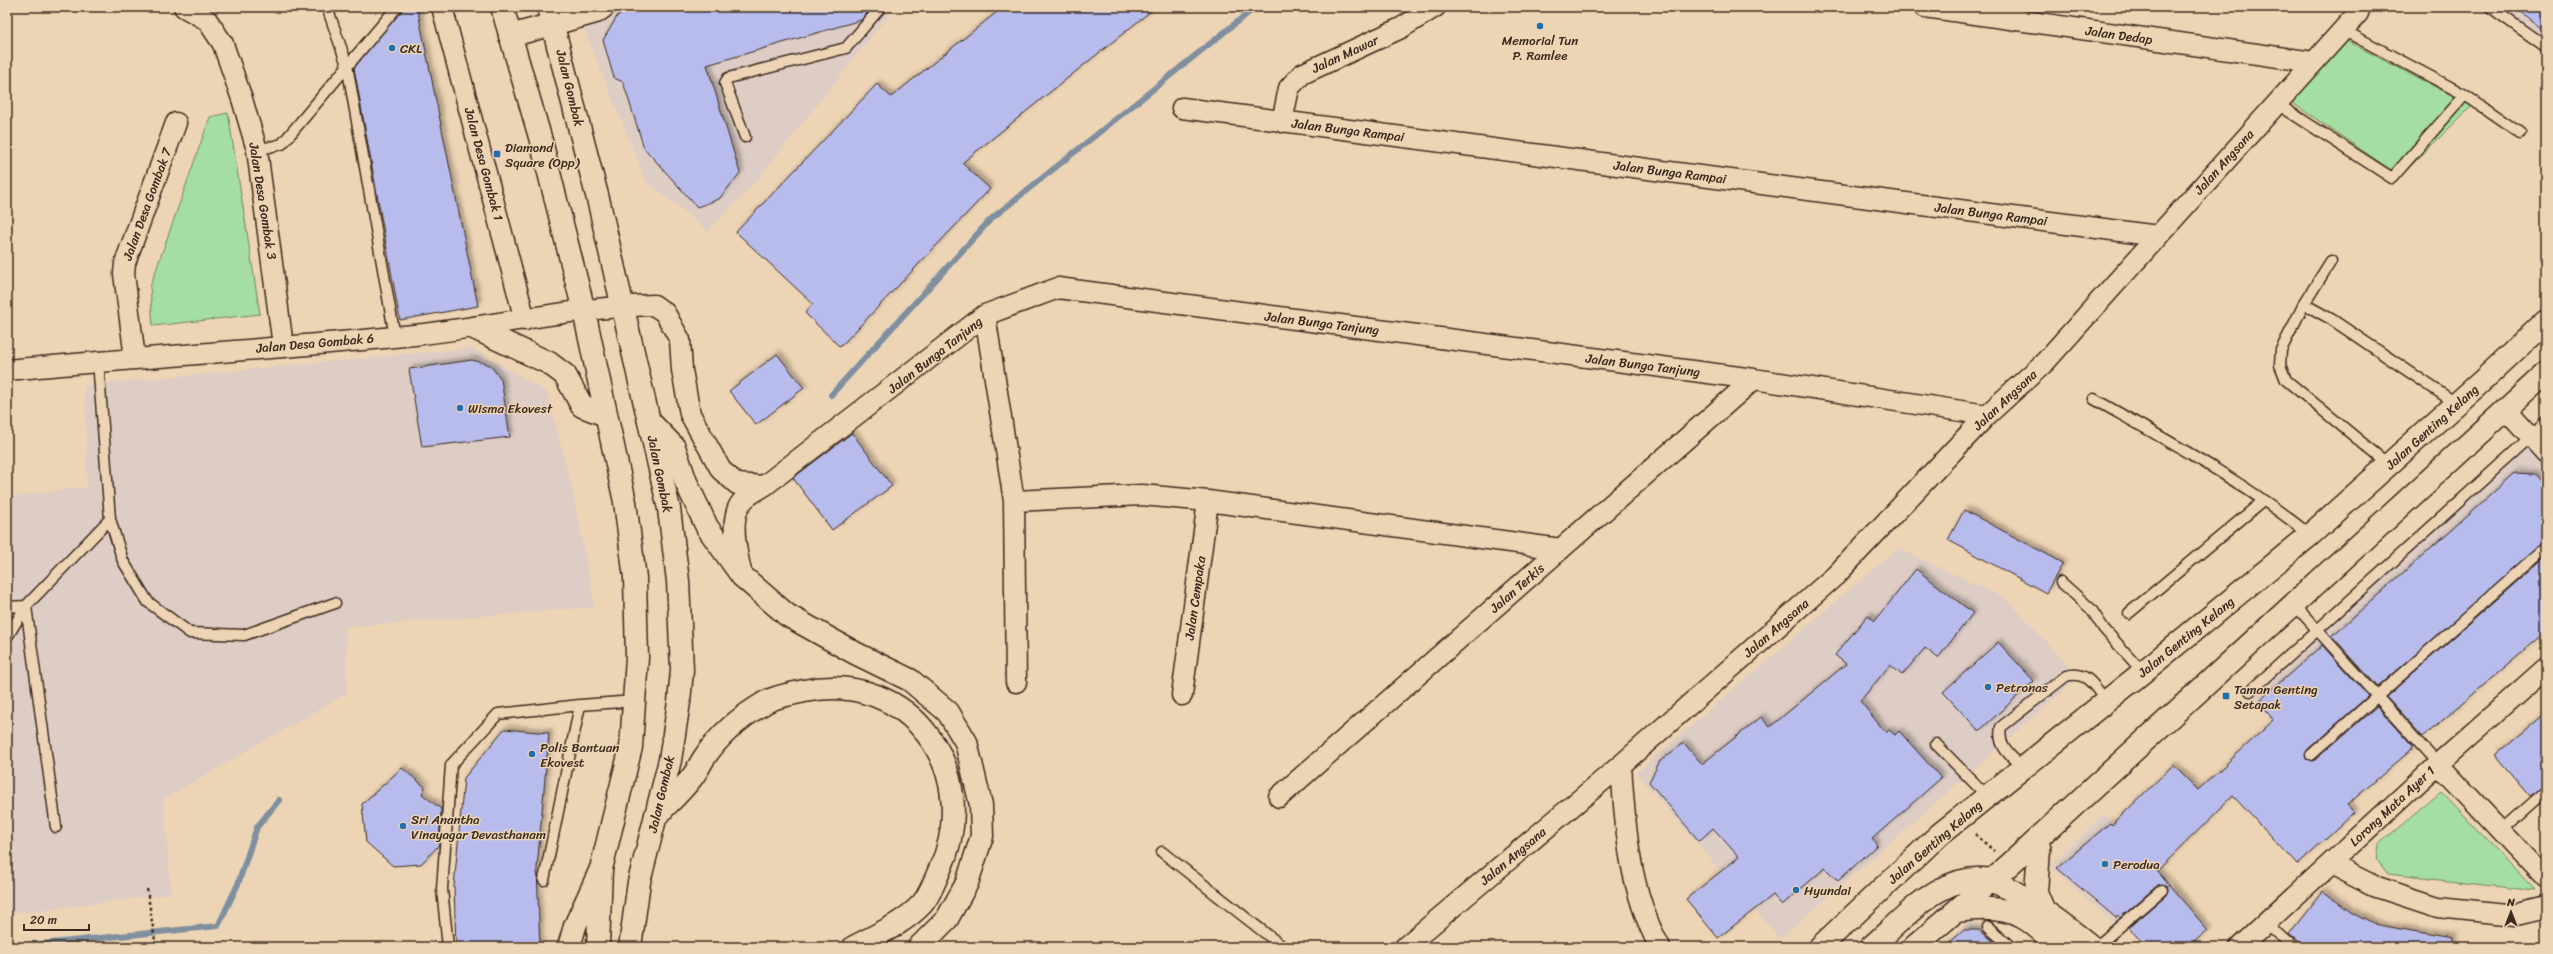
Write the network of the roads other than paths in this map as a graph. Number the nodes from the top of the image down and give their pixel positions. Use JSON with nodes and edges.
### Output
{"nodes":[{"id":1,"x":184,"y":7,"type":"edge"},
{"id":2,"x":327,"y":7,"type":"edge"},
{"id":3,"x":397,"y":7,"type":"edge"},
{"id":4,"x":442,"y":7,"type":"edge"},
{"id":5,"x":502,"y":7,"type":"edge"},
{"id":6,"x":603,"y":7,"type":"edge"},
{"id":7,"x":881,"y":7,"type":"edge"},
{"id":8,"x":1435,"y":7,"type":"edge"},
{"id":9,"x":1925,"y":7,"type":"edge"},
{"id":10,"x":2360,"y":7,"type":"edge"},
{"id":11,"x":2490,"y":7,"type":"edge"},
{"id":12,"x":550,"y":16,"type":"edge"},
{"id":13,"x":2343,"y":30,"type":"junction"},
{"id":14,"x":510,"y":36,"type":"junction"},
{"id":15,"x":2546,"y":47,"type":"edge"},
{"id":16,"x":2313,"y":62,"type":"junction"},
{"id":17,"x":347,"y":65,"type":"junction"},
{"id":18,"x":2465,"y":95,"type":"junction"},
{"id":19,"x":2276,"y":103,"type":"junction"},
{"id":20,"x":1182,"y":108,"type":"dead end"},
{"id":21,"x":1282,"y":122,"type":"junction"},
{"id":22,"x":176,"y":123,"type":"dead end"},
{"id":23,"x":2520,"y":133,"type":"dead end"},
{"id":24,"x":744,"y":137,"type":"dead end"},
{"id":25,"x":257,"y":150,"type":"junction"},
{"id":26,"x":2158,"y":236,"type":"junction"},
{"id":27,"x":2331,"y":261,"type":"dead end"},
{"id":28,"x":2304,"y":304,"type":"junction"},
{"id":29,"x":622,"y":305,"type":"junction"},
{"id":30,"x":584,"y":311,"type":"junction"},
{"id":31,"x":985,"y":315,"type":"junction"},
{"id":32,"x":526,"y":320,"type":"junction"},
{"id":33,"x":2546,"y":321,"type":"edge"},
{"id":34,"x":474,"y":328,"type":"junction"},
{"id":35,"x":395,"y":337,"type":"junction"},
{"id":36,"x":283,"y":346,"type":"junction"},
{"id":37,"x":135,"y":358,"type":"junction"},
{"id":38,"x":98,"y":361,"type":"junction"},
{"id":39,"x":7,"y":370,"type":"edge"},
{"id":40,"x":2546,"y":373,"type":"edge"},
{"id":41,"x":1754,"y":379,"type":"junction"},
{"id":42,"x":2094,"y":399,"type":"dead end"},
{"id":43,"x":2457,"y":404,"type":"junction"},
{"id":44,"x":2506,"y":409,"type":"junction"},
{"id":45,"x":606,"y":415,"type":"junction"},
{"id":46,"x":1987,"y":415,"type":"junction"},
{"id":47,"x":649,"y":422,"type":"junction"},
{"id":48,"x":2546,"y":423,"type":"edge"},
{"id":49,"x":2531,"y":436,"type":"junction"},
{"id":50,"x":2546,"y":453,"type":"edge"},
{"id":51,"x":2389,"y":465,"type":"junction"},
{"id":52,"x":764,"y":486,"type":"junction"},
{"id":53,"x":1014,"y":501,"type":"junction"},
{"id":54,"x":1208,"y":501,"type":"junction"},
{"id":55,"x":2263,"y":501,"type":"junction"},
{"id":56,"x":110,"y":519,"type":"junction"},
{"id":57,"x":2310,"y":535,"type":"junction"},
{"id":58,"x":2546,"y":547,"type":"edge"},
{"id":59,"x":1561,"y":549,"type":"junction"},
{"id":60,"x":742,"y":576,"type":"junction"},
{"id":61,"x":2061,"y":582,"type":"dead end"},
{"id":62,"x":335,"y":603,"type":"dead end"},
{"id":63,"x":2294,"y":603,"type":"junction"},
{"id":64,"x":26,"y":606,"type":"junction"},
{"id":65,"x":7,"y":607,"type":"edge"},
{"id":66,"x":2129,"y":613,"type":"dead end"},
{"id":67,"x":2317,"y":629,"type":"junction"},
{"id":68,"x":7,"y":637,"type":"edge"},
{"id":69,"x":2546,"y":668,"type":"edge"},
{"id":70,"x":2143,"y":672,"type":"junction"},
{"id":71,"x":1016,"y":682,"type":"dead end"},
{"id":72,"x":2250,"y":691,"type":"dead end"},
{"id":73,"x":1182,"y":695,"type":"dead end"},
{"id":74,"x":2377,"y":696,"type":"junction"},
{"id":75,"x":635,"y":701,"type":"junction"},
{"id":76,"x":2106,"y":701,"type":"junction"},
{"id":77,"x":580,"y":705,"type":"junction"},
{"id":78,"x":1936,"y":744,"type":"dead end"},
{"id":79,"x":2311,"y":755,"type":"dead end"},
{"id":80,"x":2438,"y":764,"type":"junction"},
{"id":81,"x":1621,"y":765,"type":"junction"},
{"id":82,"x":2023,"y":768,"type":"junction"},
{"id":83,"x":2546,"y":791,"type":"edge"},
{"id":84,"x":1279,"y":796,"type":"dead end"},
{"id":85,"x":1987,"y":796,"type":"junction"},
{"id":86,"x":656,"y":816,"type":"junction"},
{"id":87,"x":56,"y":827,"type":"dead end"},
{"id":88,"x":2501,"y":830,"type":"junction"},
{"id":89,"x":2040,"y":836,"type":"junction"},
{"id":90,"x":1162,"y":852,"type":"dead end"},
{"id":91,"x":2330,"y":864,"type":"junction"},
{"id":92,"x":601,"y":869,"type":"junction"},
{"id":93,"x":2546,"y":879,"type":"edge"},
{"id":94,"x":544,"y":880,"type":"dead end"},
{"id":95,"x":1992,"y":880,"type":"junction"},
{"id":96,"x":2162,"y":890,"type":"dead end"},
{"id":97,"x":2546,"y":908,"type":"edge"},
{"id":98,"x":2043,"y":909,"type":"junction"},
{"id":99,"x":1957,"y":911,"type":"junction"},
{"id":100,"x":2266,"y":923,"type":"junction"},
{"id":101,"x":1988,"y":927,"type":"dead end"},
{"id":102,"x":448,"y":947,"type":"edge"},
{"id":103,"x":569,"y":947,"type":"edge"},
{"id":104,"x":598,"y":947,"type":"edge"},
{"id":105,"x":630,"y":947,"type":"edge"},
{"id":106,"x":854,"y":947,"type":"edge"},
{"id":107,"x":919,"y":947,"type":"edge"},
{"id":108,"x":1283,"y":947,"type":"edge"},
{"id":109,"x":1405,"y":947,"type":"edge"},
{"id":110,"x":1660,"y":947,"type":"edge"},
{"id":111,"x":1820,"y":947,"type":"edge"},
{"id":112,"x":1871,"y":947,"type":"edge"},
{"id":113,"x":1914,"y":947,"type":"edge"},
{"id":114,"x":2010,"y":947,"type":"edge"},
{"id":115,"x":2058,"y":947,"type":"edge"},
{"id":116,"x":2092,"y":947,"type":"edge"},
{"id":117,"x":2096,"y":947,"type":"edge"},
{"id":118,"x":2240,"y":947,"type":"edge"},
{"id":119,"x":2293,"y":947,"type":"edge"}],
"edges":[{"from":1,"to":25,"type":"street","name":"Jalan Desa Gombak 3"},
{"from":2,"to":17,"type":"lane"},
{"from":3,"to":17,"type":"lane"},
{"from":4,"to":32,"type":"street","name":"Jalan Desa Gombak 1"},
{"from":5,"to":14,"type":"main road"},
{"from":6,"to":12,"type":"main road"},
{"from":7,"to":24,"type":"lane"},
{"from":8,"to":21,"type":"street","name":"Jalan Mawar"},
{"from":9,"to":16,"type":"street","name":"Jalan Dedap"},
{"from":10,"to":13,"type":"street","name":"Jalan Angsana"},
{"from":11,"to":15,"type":"lane"},
{"from":12,"to":14,"type":"main road"},
{"from":12,"to":29,"type":"main road","name":"Jalan Gombak"},
{"from":13,"to":16,"type":"street","name":"Jalan Angsana"},
{"from":13,"to":18,"type":"lane"},
{"from":14,"to":30,"type":"main road"},
{"from":16,"to":19,"type":"street","name":"Jalan Angsana"},
{"from":17,"to":25,"type":"lane"},
{"from":17,"to":35,"type":"lane"},
{"from":18,"to":19,"type":"lane"},
{"from":18,"to":23,"type":"lane"},
{"from":19,"to":26,"type":"street","name":"Jalan Angsana"},
{"from":20,"to":21,"type":"street","name":"Jalan Bunga Rampai"},
{"from":21,"to":26,"type":"street","name":"Jalan Bunga Rampai"},
{"from":22,"to":37,"type":"street","name":"Jalan Desa Gombak 7"},
{"from":25,"to":36,"type":"street","name":"Jalan Desa Gombak 3"},
{"from":26,"to":46,"type":"street","name":"Jalan Angsana"},
{"from":27,"to":28,"type":"lane"},
{"from":28,"to":43,"type":"lane"},
{"from":28,"to":51,"type":"lane"},
{"from":29,"to":30,"type":"street","name":"Jalan Desa Gombak 6"},
{"from":29,"to":47,"type":"main road","name":"Jalan Gombak"},
{"from":29,"to":52,"type":"street","name":"Jalan Desa Gombak 6"},
{"from":30,"to":32,"type":"street","name":"Jalan Desa Gombak 6"},
{"from":30,"to":45,"type":"main road"},
{"from":31,"to":41,"type":"street","name":"Jalan Bunga Tanjung"},
{"from":31,"to":52,"type":"street","name":"Jalan Bunga Tanjung"},
{"from":31,"to":53,"type":"street"},
{"from":32,"to":34,"type":"street","name":"Jalan Desa Gombak 6"},
{"from":33,"to":43,"type":"main road","name":"Jalan Genting Kelang"},
{"from":34,"to":35,"type":"street","name":"Jalan Desa Gombak 6"},
{"from":34,"to":45,"type":"main road"},
{"from":35,"to":36,"type":"street","name":"Jalan Desa Gombak 6"},
{"from":36,"to":37,"type":"street","name":"Jalan Desa Gombak 6"},
{"from":37,"to":38,"type":"street","name":"Jalan Desa Gombak 6"},
{"from":38,"to":39,"type":"street","name":"Jalan Desa Gombak 6"},
{"from":38,"to":56,"type":"lane"},
{"from":40,"to":44,"type":"main road"},
{"from":41,"to":46,"type":"street","name":"Jalan Bunga Tanjung"},
{"from":41,"to":59,"type":"street","name":"Jalan Terkis"},
{"from":42,"to":55,"type":"lane"},
{"from":43,"to":51,"type":"main road","name":"Jalan Genting Kelang"},
{"from":44,"to":49,"type":"street"},
{"from":44,"to":63,"type":"main road"},
{"from":45,"to":75,"type":"main road"},
{"from":46,"to":81,"type":"street","name":"Jalan Angsana"},
{"from":47,"to":60,"type":"main road"},
{"from":47,"to":86,"type":"main road","name":"Jalan Gombak"},
{"from":48,"to":49,"type":"lane"},
{"from":49,"to":50,"type":"street"},
{"from":49,"to":67,"type":"lane"},
{"from":51,"to":57,"type":"main road","name":"Jalan Genting Kelang"},
{"from":52,"to":60,"type":"street","name":"Jalan Bunga Tanjung"},
{"from":53,"to":54,"type":"street"},
{"from":53,"to":71,"type":"street"},
{"from":54,"to":59,"type":"street"},
{"from":54,"to":73,"type":"street","name":"Jalan Cempaka"},
{"from":55,"to":57,"type":"lane"},
{"from":55,"to":66,"type":"lane"},
{"from":56,"to":62,"type":"lane"},
{"from":56,"to":64,"type":"lane"},
{"from":57,"to":70,"type":"main road","name":"Jalan Genting Kelang"},
{"from":58,"to":74,"type":"lane"},
{"from":59,"to":84,"type":"street","name":"Jalan Terkis"},
{"from":60,"to":107,"type":"main road"},
{"from":61,"to":70,"type":"lane"},
{"from":63,"to":67,"type":"lane"},
{"from":63,"to":89,"type":"main road"},
{"from":64,"to":65,"type":"lane"},
{"from":64,"to":68,"type":"lane"},
{"from":64,"to":87,"type":"lane"},
{"from":67,"to":72,"type":"lane"},
{"from":67,"to":74,"type":"lane"},
{"from":69,"to":80,"type":"street","name":"Lorong Mata Ayer 1"},
{"from":70,"to":76,"type":"main road","name":"Jalan Genting Kelang"},
{"from":74,"to":79,"type":"lane"},
{"from":74,"to":80,"type":"lane"},
{"from":75,"to":77,"type":"lane"},
{"from":75,"to":92,"type":"main road"},
{"from":76,"to":82,"type":"main road","name":"Jalan Genting Kelang"},
{"from":76,"to":82,"type":"lane"},
{"from":77,"to":94,"type":"lane"},
{"from":77,"to":102,"type":"lane"},
{"from":78,"to":85,"type":"lane"},
{"from":80,"to":88,"type":"street"},
{"from":80,"to":91,"type":"street","name":"Lorong Mata Ayer 1"},
{"from":81,"to":109,"type":"street","name":"Jalan Angsana"},
{"from":81,"to":110,"type":"street"},
{"from":82,"to":85,"type":"main road","name":"Jalan Genting Kelang"},
{"from":83,"to":88,"type":"lane"},
{"from":85,"to":111,"type":"main road","name":"Jalan Genting Kelang"},
{"from":86,"to":105,"type":"main road","name":"Jalan Gombak"},
{"from":86,"to":106,"type":"main road"},
{"from":88,"to":93,"type":"street"},
{"from":89,"to":95,"type":"main road"},
{"from":89,"to":98,"type":"main road"},
{"from":90,"to":108,"type":"lane"},
{"from":91,"to":97,"type":"street"},
{"from":91,"to":100,"type":"street","name":"Lorong Mata Ayer 1"},
{"from":92,"to":103,"type":"main road"},
{"from":92,"to":104,"type":"main road"},
{"from":95,"to":98,"type":"main road"},
{"from":95,"to":99,"type":"main road"},
{"from":95,"to":112,"type":"main road"},
{"from":96,"to":117,"type":"lane"},
{"from":98,"to":116,"type":"main road"},
{"from":99,"to":113,"type":"main road"},
{"from":99,"to":115,"type":"main road"},
{"from":100,"to":118,"type":"street","name":"Lorong Mata Ayer 1"},
{"from":100,"to":119,"type":"lane"},
{"from":101,"to":114,"type":"lane"}]}
